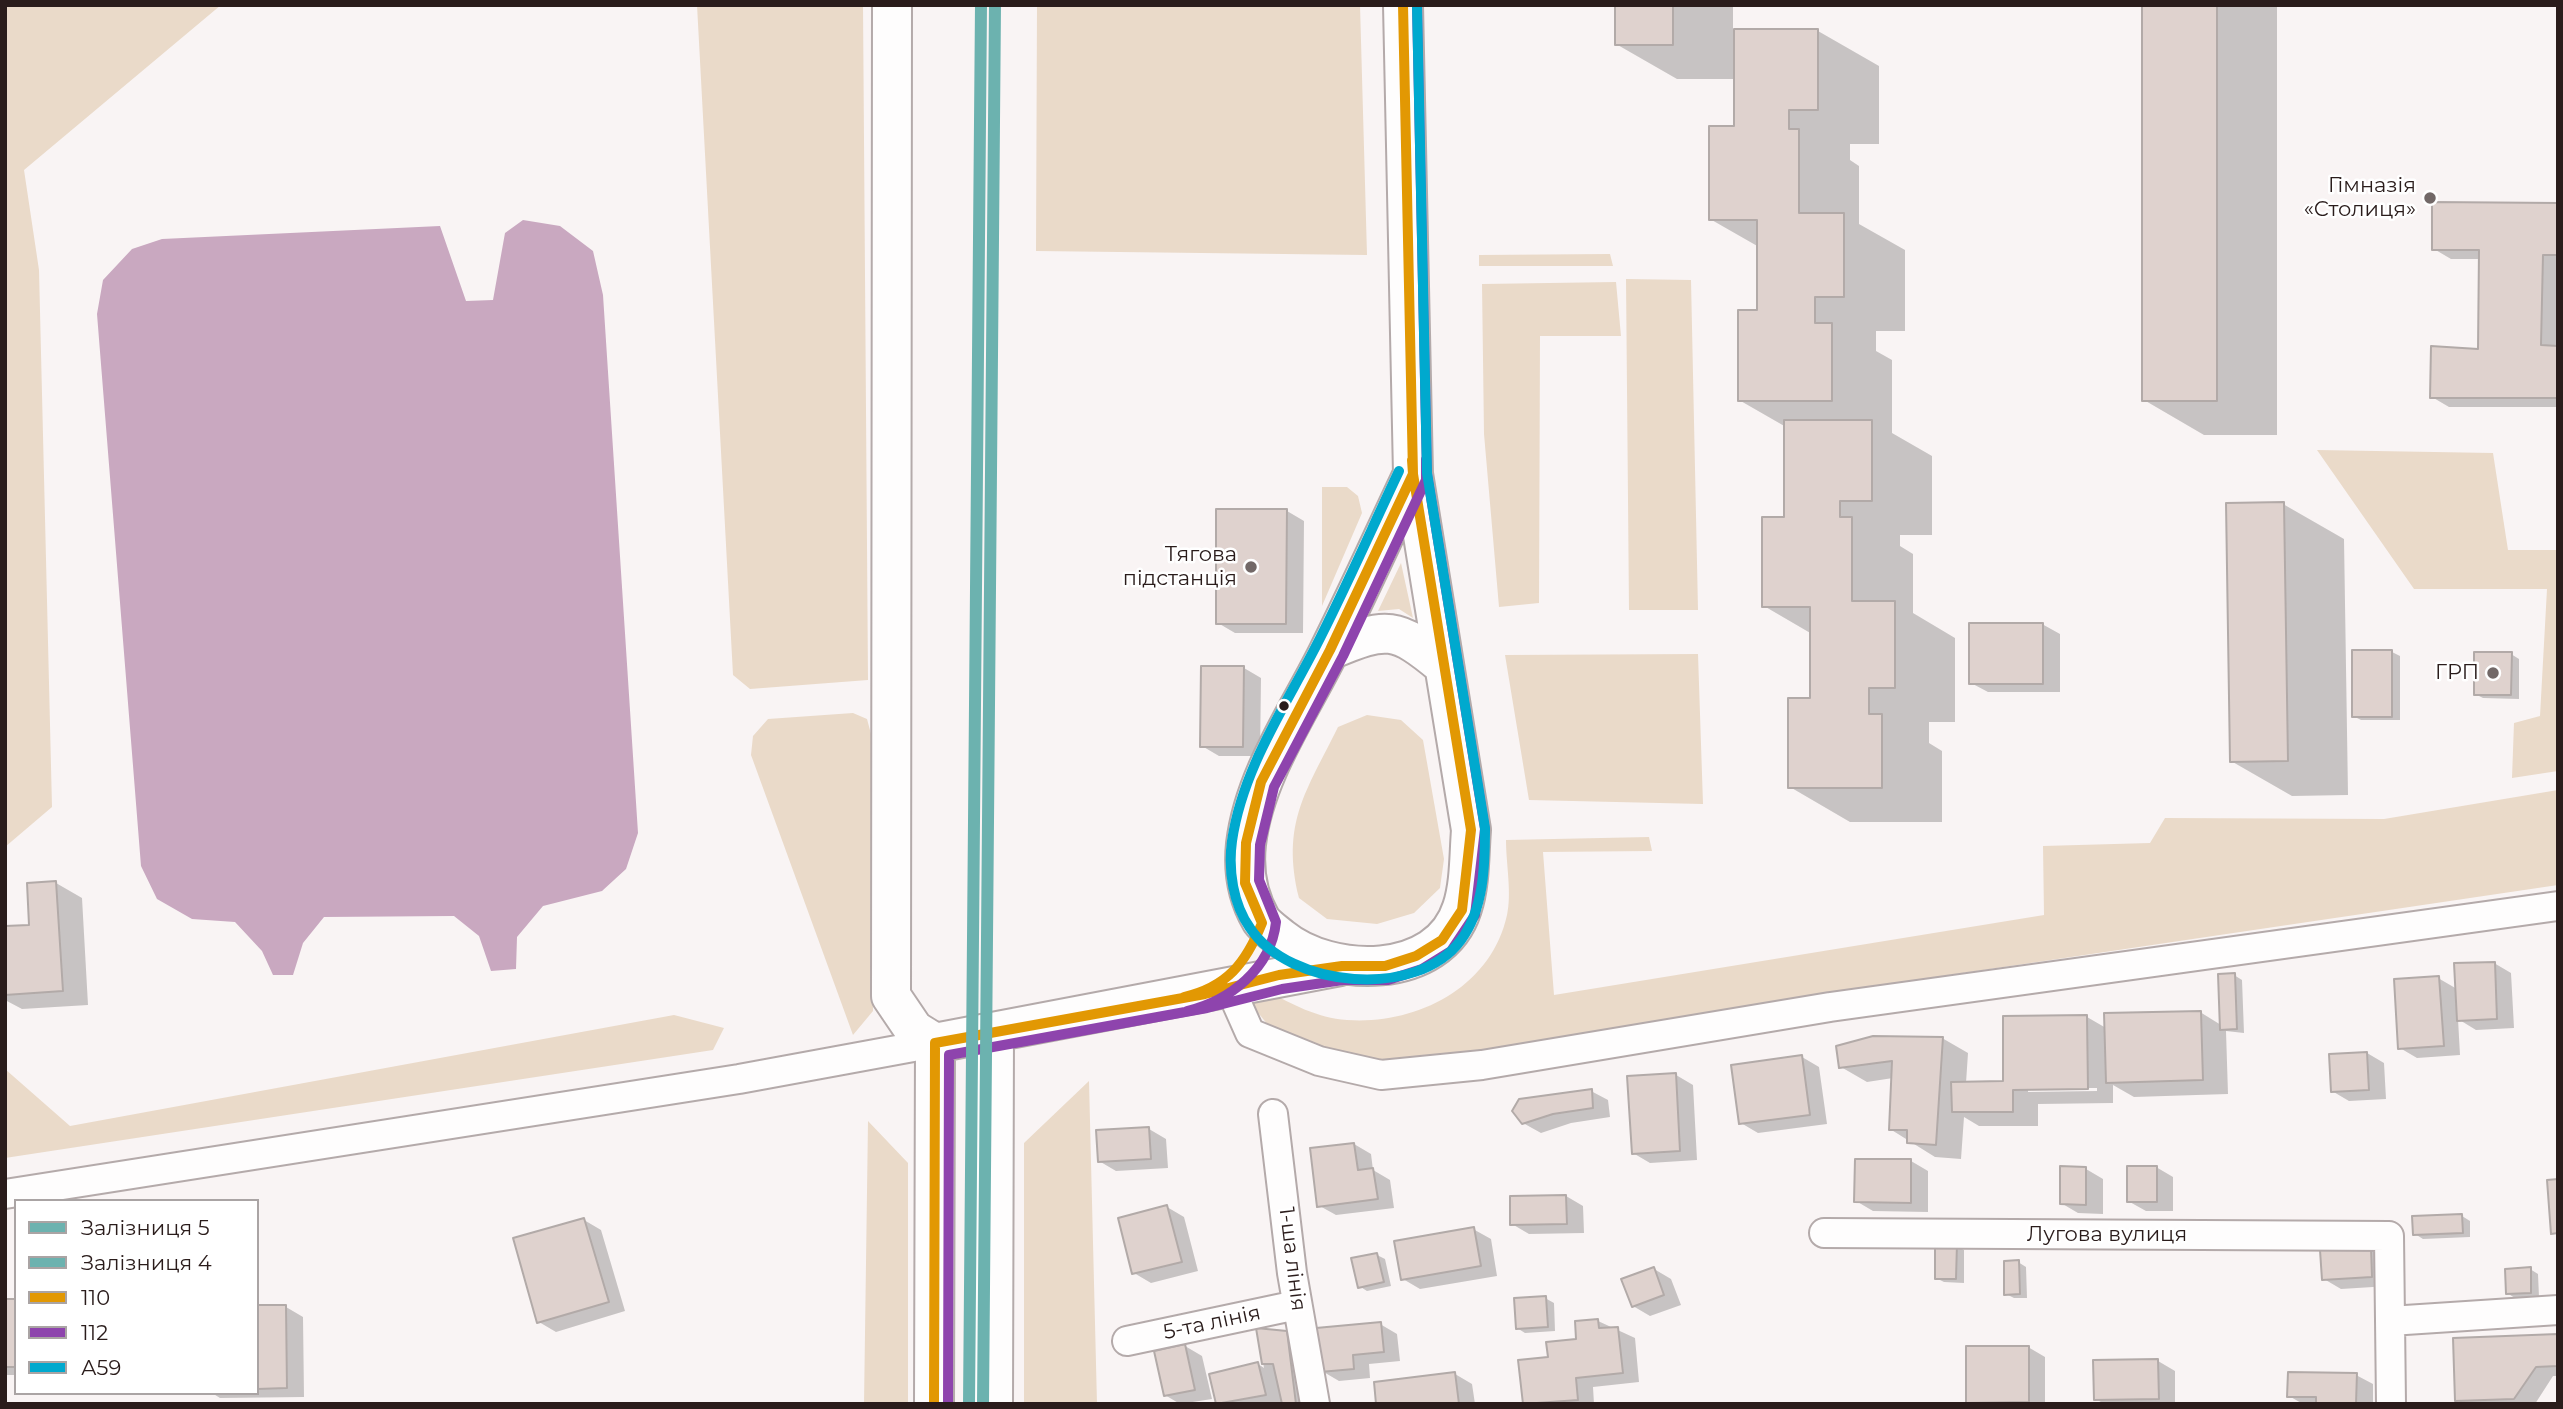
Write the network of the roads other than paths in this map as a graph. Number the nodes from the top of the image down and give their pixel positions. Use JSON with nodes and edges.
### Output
{"nodes":[{"id":1,"x":892,"y":5,"type":"edge"},
{"id":2,"x":1403,"y":5,"type":"edge"},
{"id":3,"x":1413,"y":474,"type":"junction"},
{"id":4,"x":1330,"y":650,"type":"junction"},
{"id":5,"x":1444,"y":666,"type":"junction"},
{"id":6,"x":2558,"y":906,"type":"edge"},
{"id":7,"x":1262,"y":923,"type":"junction"},
{"id":8,"x":1342,"y":966,"type":"junction"},
{"id":9,"x":1217,"y":990,"type":"junction"},
{"id":10,"x":995,"y":1032,"type":"junction"},
{"id":11,"x":935,"y":1043,"type":"junction"},
{"id":12,"x":1273,"y":1114,"type":"dead end"},
{"id":13,"x":5,"y":1194,"type":"edge"},
{"id":14,"x":1824,"y":1233,"type":"dead end"},
{"id":15,"x":1297,"y":1305,"type":"junction"},
{"id":16,"x":2558,"y":1310,"type":"edge"},
{"id":17,"x":2390,"y":1321,"type":"junction"},
{"id":18,"x":1127,"y":1341,"type":"dead end"},
{"id":19,"x":933,"y":1404,"type":"edge"},
{"id":20,"x":993,"y":1404,"type":"edge"},
{"id":21,"x":1315,"y":1404,"type":"edge"},
{"id":22,"x":2391,"y":1404,"type":"edge"}],
"edges":[{"from":1,"to":11,"type":"main road"},
{"from":2,"to":3,"type":"main road"},
{"from":3,"to":4,"type":"main road"},
{"from":3,"to":5,"type":"main road"},
{"from":4,"to":5,"type":"main road"},
{"from":4,"to":7,"type":"main road"},
{"from":5,"to":8,"type":"main road"},
{"from":6,"to":9,"type":"street"},
{"from":7,"to":8,"type":"main road"},
{"from":7,"to":9,"type":"main road"},
{"from":8,"to":9,"type":"main road"},
{"from":9,"to":10,"type":"main road"},
{"from":10,"to":11,"type":"main road"},
{"from":10,"to":20,"type":"main road"},
{"from":11,"to":13,"type":"street"},
{"from":11,"to":19,"type":"main road"},
{"from":12,"to":15,"type":"street","name":"1-ша лінія"},
{"from":14,"to":17,"type":"street","name":"Лугова вулиця"},
{"from":15,"to":18,"type":"street","name":"5-та лінія"},
{"from":15,"to":21,"type":"street","name":"1-ша лінія"},
{"from":16,"to":17,"type":"street"},
{"from":17,"to":22,"type":"street"}]}
